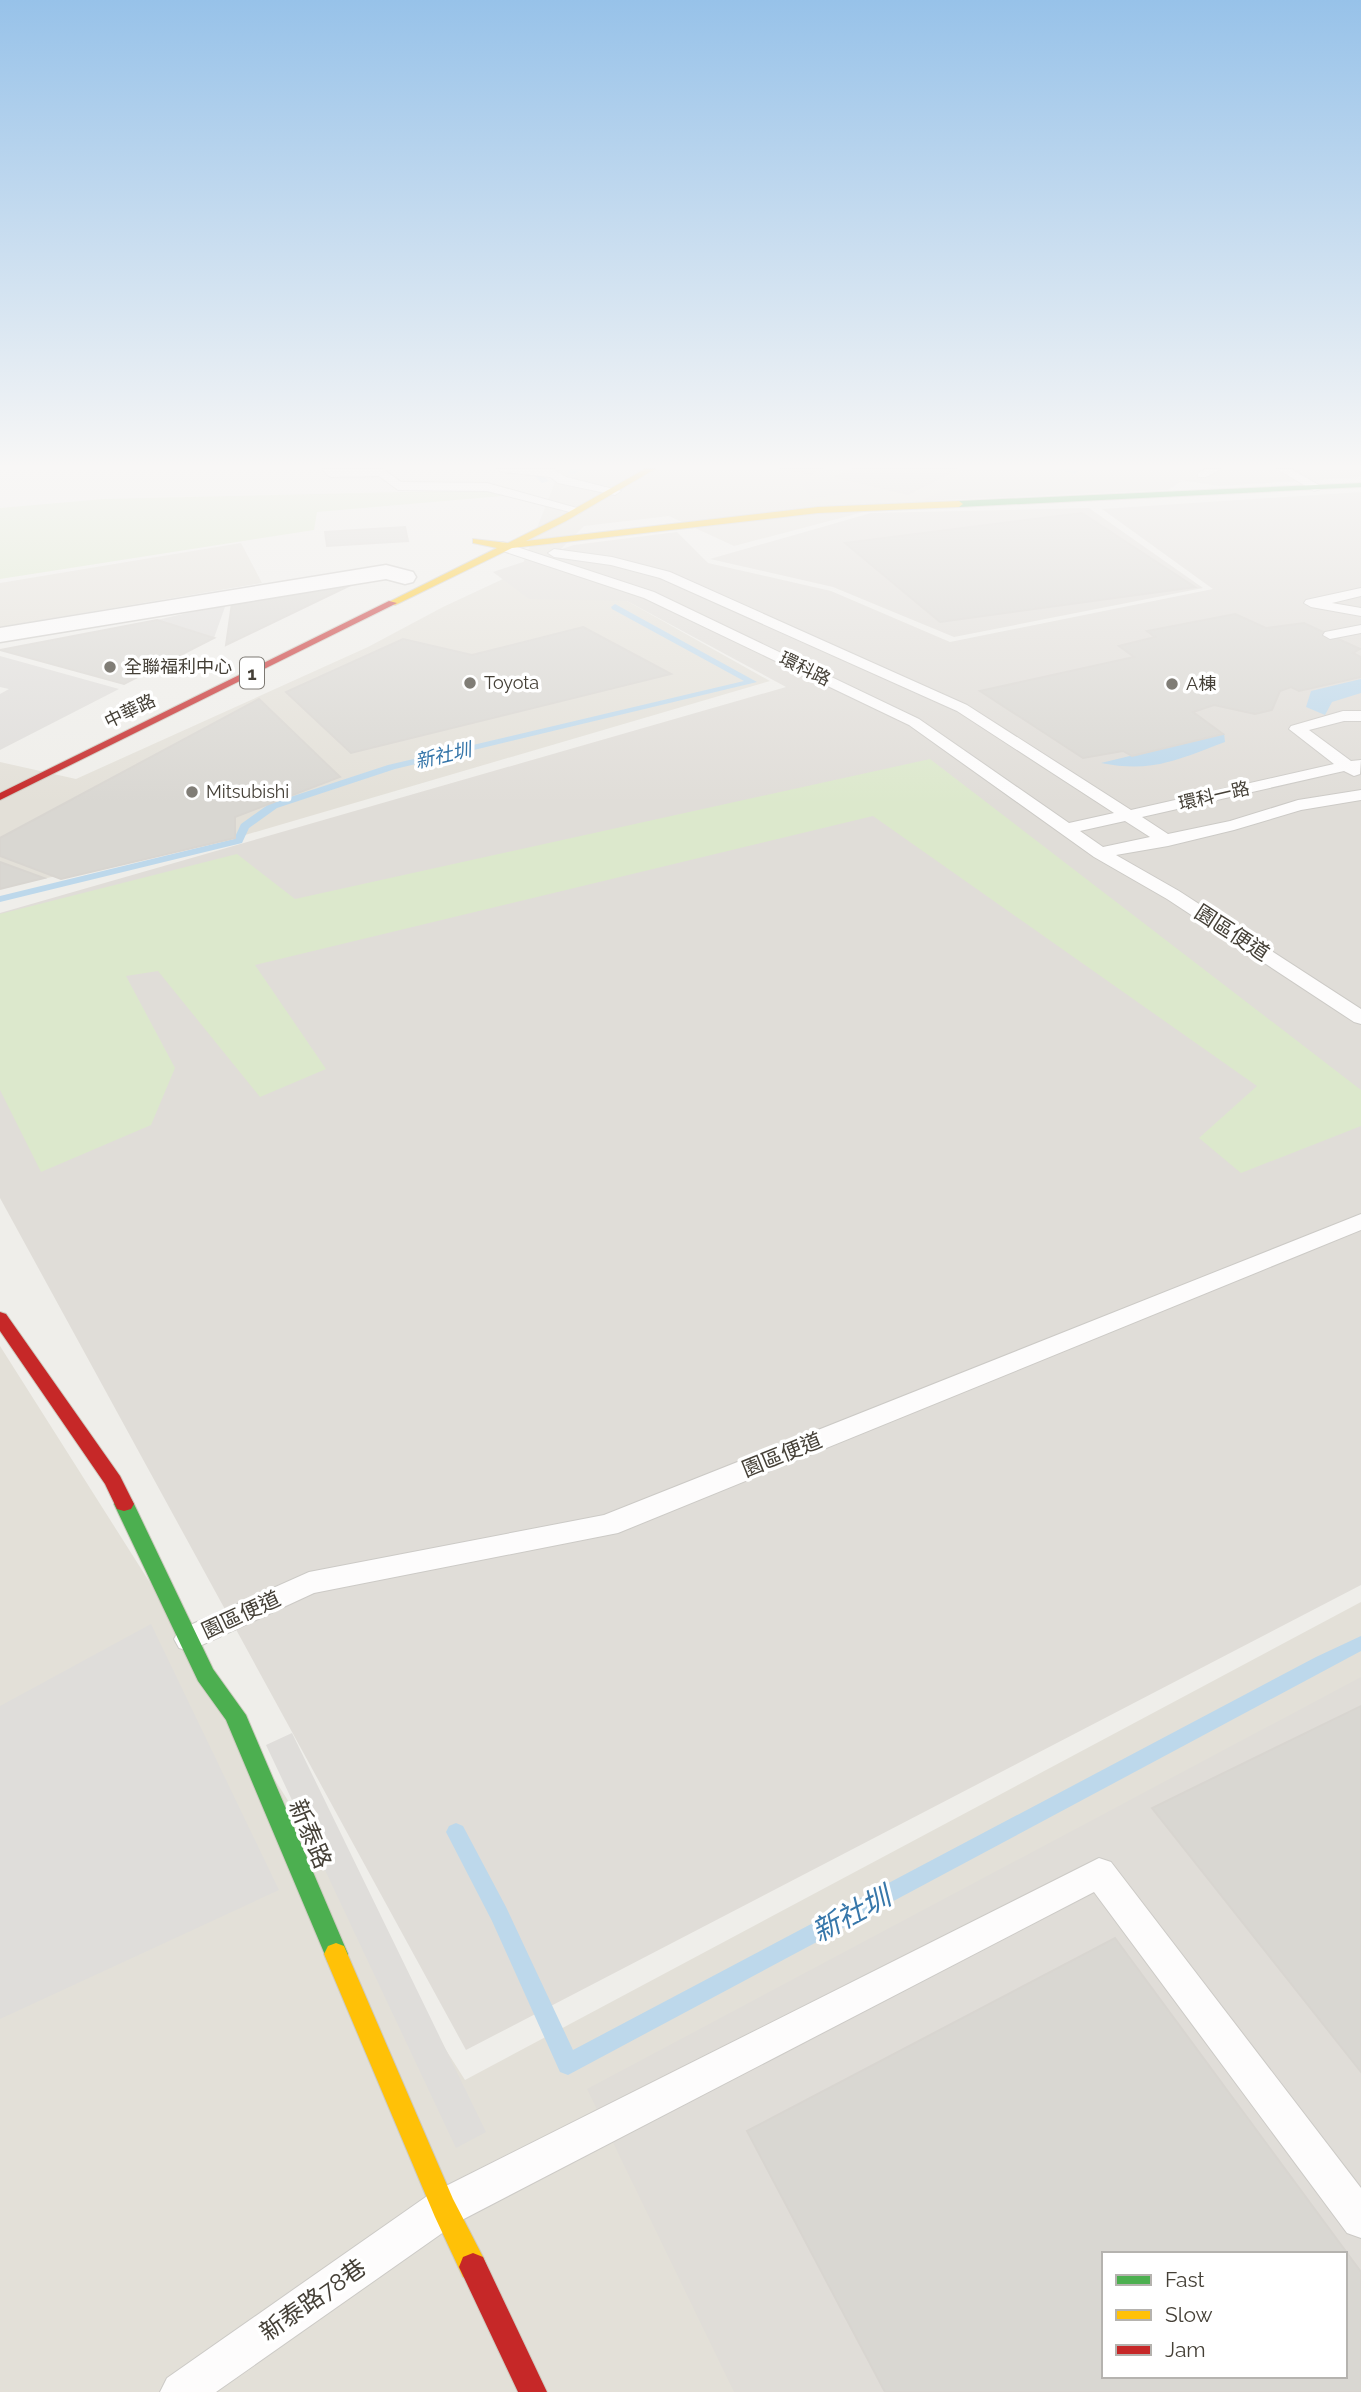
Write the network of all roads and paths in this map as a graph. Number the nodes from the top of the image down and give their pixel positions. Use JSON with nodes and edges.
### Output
{"nodes":[{"id":1,"x":333,"y":581,"type":"edge"},
{"id":2,"x":397,"y":581,"type":"edge"},
{"id":3,"x":434,"y":581,"type":"edge"},
{"id":4,"x":605,"y":581,"type":"edge"},
{"id":5,"x":678,"y":581,"type":"edge"},
{"id":6,"x":380,"y":589,"type":"dead end"},
{"id":7,"x":1361,"y":592,"type":"edge"},
{"id":8,"x":741,"y":609,"type":"junction"},
{"id":9,"x":1361,"y":612,"type":"edge"},
{"id":10,"x":704,"y":621,"type":"junction"},
{"id":11,"x":1361,"y":629,"type":"edge"},
{"id":12,"x":0,"y":635,"type":"edge"},
{"id":13,"x":1330,"y":635,"type":"dead end"},
{"id":14,"x":1361,"y":716,"type":"edge"},
{"id":15,"x":1353,"y":765,"type":"edge"},
{"id":16,"x":1361,"y":776,"type":"edge"},
{"id":17,"x":1361,"y":795,"type":"edge"},
{"id":18,"x":0,"y":797,"type":"edge"},
{"id":19,"x":1129,"y":816,"type":"junction"},
{"id":20,"x":1067,"y":829,"type":"junction"},
{"id":21,"x":1168,"y":841,"type":"junction"},
{"id":22,"x":1100,"y":853,"type":"junction"},
{"id":23,"x":1361,"y":1018,"type":"edge"},
{"id":24,"x":1361,"y":1221,"type":"edge"},
{"id":25,"x":0,"y":1318,"type":"edge"},
{"id":26,"x":8,"y":1344,"type":"edge"},
{"id":27,"x":189,"y":1639,"type":"junction"},
{"id":28,"x":444,"y":2208,"type":"junction"},
{"id":29,"x":1361,"y":2219,"type":"edge"},
{"id":30,"x":181,"y":2392,"type":"edge"},
{"id":31,"x":533,"y":2392,"type":"edge"}],
"edges":[{"from":1,"to":12,"type":"street"},
{"from":2,"to":6,"type":"street"},
{"from":3,"to":18,"type":"street","name":"中華路","number":"1"},
{"from":4,"to":10,"type":"lane","name":"環科路"},
{"from":5,"to":8,"type":"lane","name":"環科路"},
{"from":7,"to":9,"type":"lane"},
{"from":8,"to":10,"type":"lane"},
{"from":8,"to":19,"type":"lane","name":"環科路"},
{"from":10,"to":20,"type":"lane","name":"環科路"},
{"from":11,"to":13,"type":"lane"},
{"from":14,"to":15,"type":"lane"},
{"from":15,"to":16,"type":"lane"},
{"from":15,"to":19,"type":"lane","name":"環科一路"},
{"from":17,"to":21,"type":"lane","name":"環科一路"},
{"from":19,"to":20,"type":"lane","name":"環科一路"},
{"from":19,"to":21,"type":"lane","name":"環科路"},
{"from":20,"to":22,"type":"lane","name":"環科路"},
{"from":21,"to":22,"type":"lane","name":"環科一路"},
{"from":22,"to":23,"type":"lane","name":"園區便道"},
{"from":24,"to":27,"type":"lane","name":"園區便道"},
{"from":25,"to":26,"type":"street","name":"新泰路"},
{"from":26,"to":27,"type":"street","name":"新泰路"},
{"from":27,"to":28,"type":"street","name":"新泰路"},
{"from":28,"to":29,"type":"lane","name":"新泰路78巷"},
{"from":28,"to":30,"type":"lane","name":"新泰路78巷"},
{"from":28,"to":31,"type":"street","name":"新泰路"}]}
